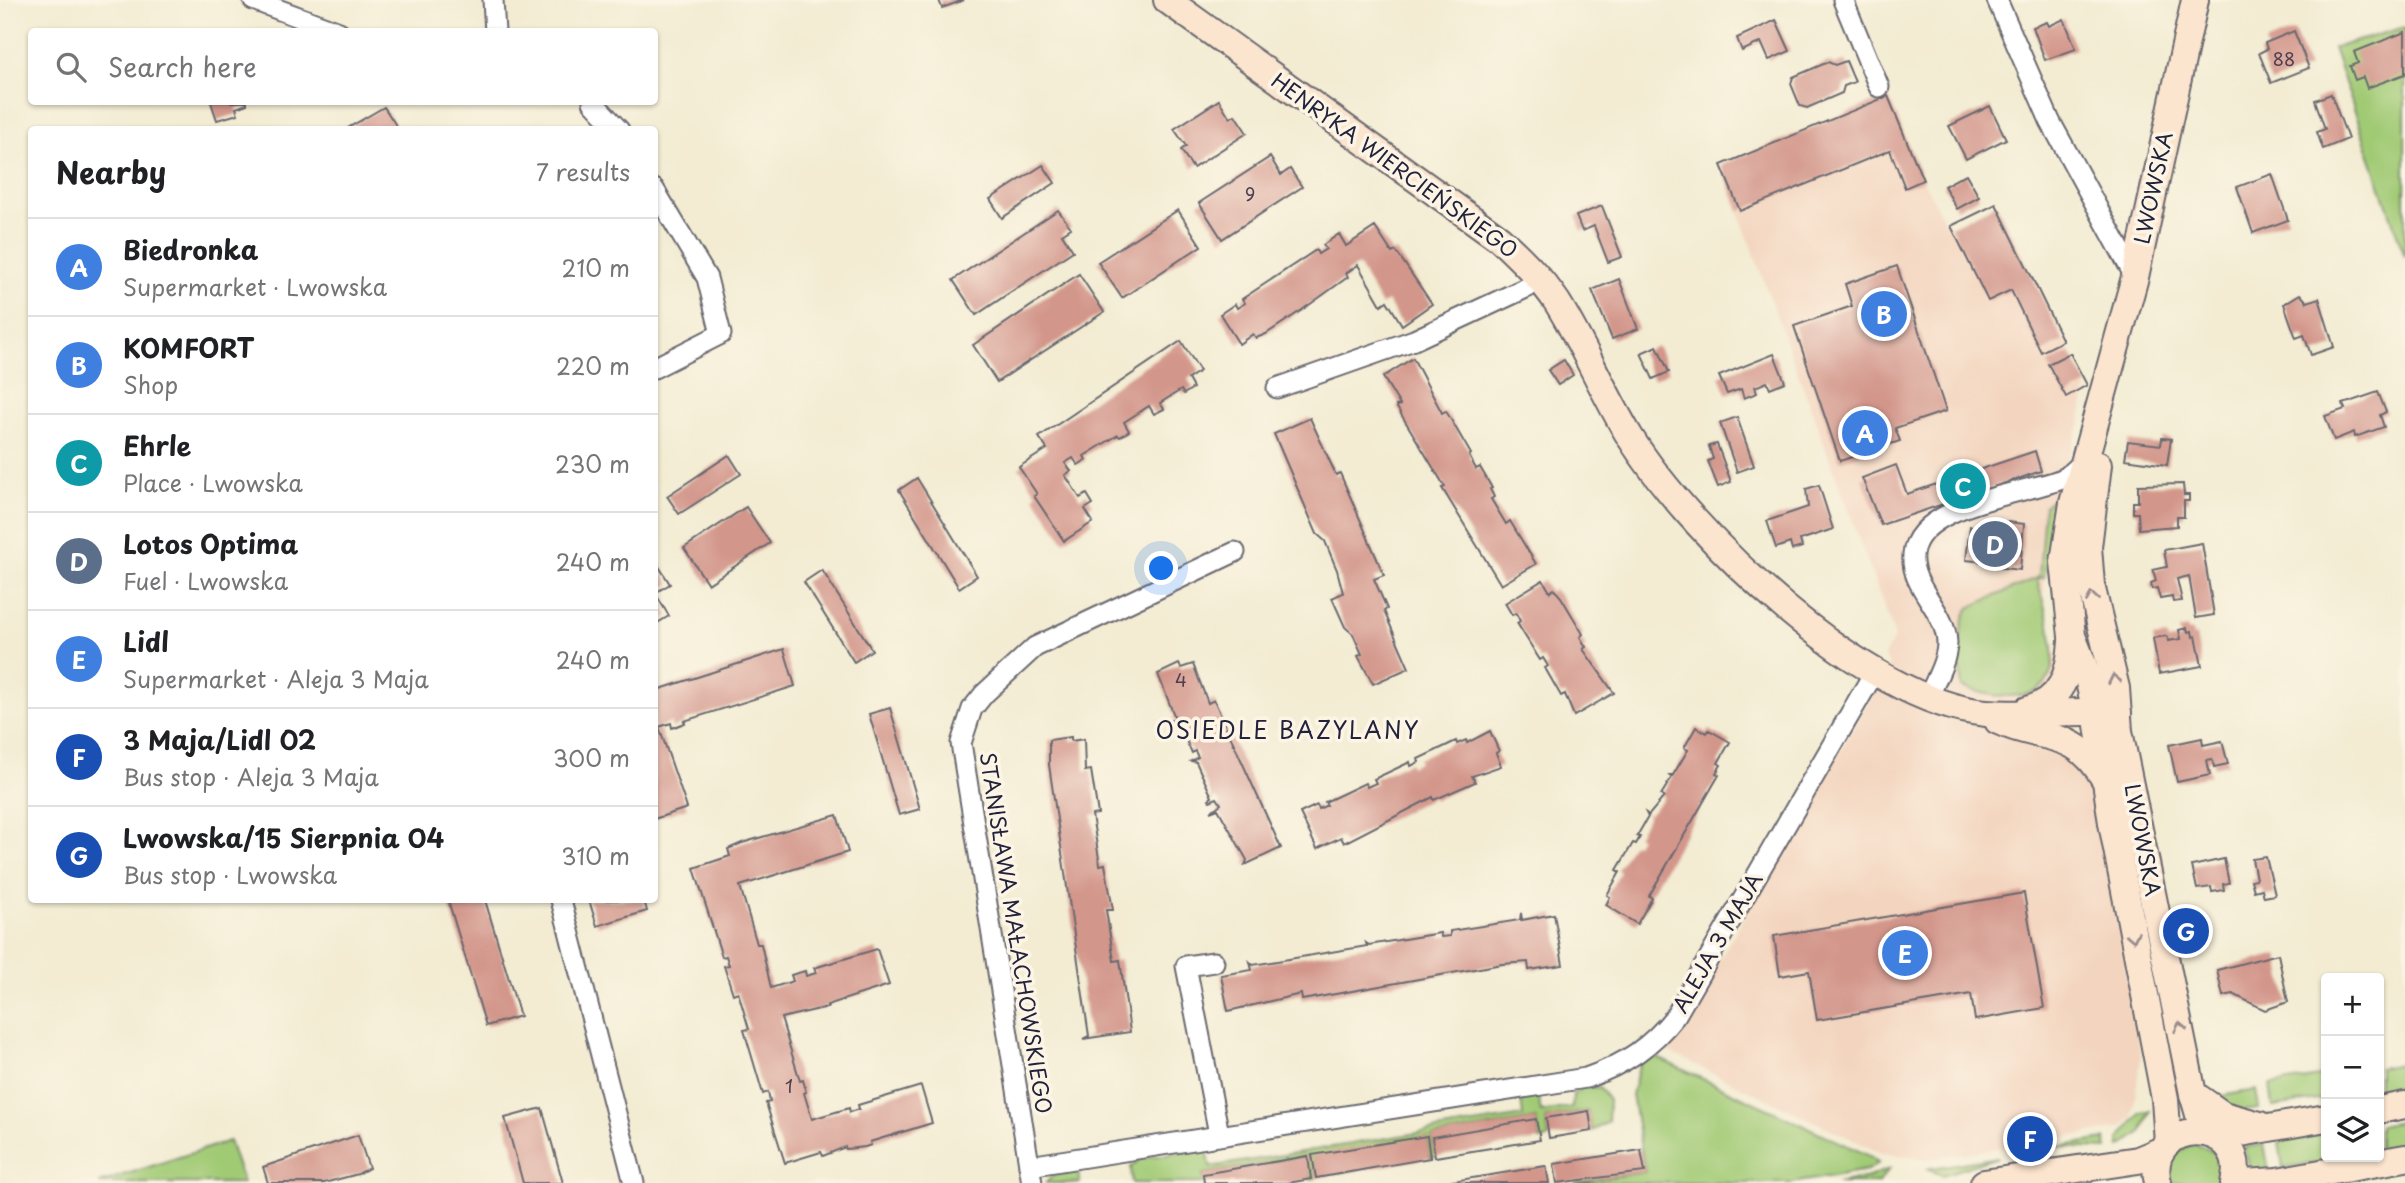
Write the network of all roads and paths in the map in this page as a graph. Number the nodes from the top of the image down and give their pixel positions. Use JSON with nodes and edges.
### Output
{"nodes":[{"id":1,"x":254,"y":0,"type":"edge"},
{"id":2,"x":493,"y":0,"type":"edge"},
{"id":3,"x":1167,"y":0,"type":"edge"},
{"id":4,"x":1843,"y":0,"type":"edge"},
{"id":5,"x":1997,"y":0,"type":"edge"},
{"id":6,"x":2195,"y":0,"type":"edge"},
{"id":7,"x":328,"y":28,"type":"edge"},
{"id":8,"x":495,"y":28,"type":"edge"},
{"id":9,"x":1879,"y":87,"type":"dead end"},
{"id":10,"x":596,"y":105,"type":"edge"},
{"id":11,"x":615,"y":126,"type":"edge"},
{"id":12,"x":658,"y":196,"type":"edge"},
{"id":13,"x":1538,"y":276,"type":"junction"},
{"id":14,"x":2135,"y":277,"type":"junction"},
{"id":15,"x":658,"y":366,"type":"edge"},
{"id":16,"x":2109,"y":374,"type":"junction"},
{"id":17,"x":1277,"y":388,"type":"dead end"},
{"id":18,"x":2069,"y":488,"type":"junction"},
{"id":19,"x":2088,"y":547,"type":"junction"},
{"id":20,"x":1236,"y":552,"type":"dead end"},
{"id":21,"x":2072,"y":636,"type":"junction"},
{"id":22,"x":1874,"y":671,"type":"junction"},
{"id":23,"x":1928,"y":698,"type":"junction"},
{"id":24,"x":2018,"y":712,"type":"junction"},
{"id":25,"x":1984,"y":713,"type":"junction"},
{"id":26,"x":2108,"y":722,"type":"junction"},
{"id":27,"x":2050,"y":735,"type":"junction"},
{"id":28,"x":2107,"y":784,"type":"junction"},
{"id":29,"x":562,"y":903,"type":"edge"},
{"id":30,"x":1214,"y":962,"type":"dead end"},
{"id":31,"x":2193,"y":1094,"type":"junction"},
{"id":32,"x":2165,"y":1099,"type":"junction"},
{"id":33,"x":2405,"y":1105,"type":"edge"},
{"id":34,"x":2384,"y":1109,"type":"edge"},
{"id":35,"x":2321,"y":1119,"type":"edge"},
{"id":36,"x":2269,"y":1128,"type":"junction"},
{"id":37,"x":1219,"y":1134,"type":"junction"},
{"id":38,"x":2211,"y":1135,"type":"junction"},
{"id":39,"x":2165,"y":1147,"type":"junction"},
{"id":40,"x":2405,"y":1158,"type":"edge"},
{"id":41,"x":2116,"y":1161,"type":"junction"},
{"id":42,"x":1031,"y":1174,"type":"edge"},
{"id":43,"x":2276,"y":1182,"type":"edge"},
{"id":44,"x":634,"y":1183,"type":"edge"},
{"id":45,"x":1984,"y":1183,"type":"edge"},
{"id":46,"x":2158,"y":1183,"type":"edge"},
{"id":47,"x":2234,"y":1183,"type":"edge"},
{"id":48,"x":2244,"y":1183,"type":"edge"}],
"edges":[{"from":1,"to":7,"type":"street"},
{"from":2,"to":8,"type":"street"},
{"from":3,"to":13,"type":"street","name":"HENRYKA WIERCIEŃSKIEGO"},
{"from":4,"to":9,"type":"street"},
{"from":5,"to":14,"type":"street"},
{"from":6,"to":14,"type":"street","name":"LWOWSKA"},
{"from":10,"to":11,"type":"street"},
{"from":12,"to":15,"type":"street"},
{"from":13,"to":17,"type":"street"},
{"from":13,"to":22,"type":"street","name":"HENRYKA WIERCIEŃSKIEGO"},
{"from":14,"to":16,"type":"street","name":"LWOWSKA"},
{"from":16,"to":18,"type":"street","name":"LWOWSKA"},
{"from":16,"to":19,"type":"street","name":"LWOWSKA"},
{"from":18,"to":19,"type":"street","name":"LWOWSKA"},
{"from":18,"to":21,"type":"street","name":"LWOWSKA"},
{"from":18,"to":23,"type":"street"},
{"from":26,"to":19,"type":"street","name":"LWOWSKA","one_way":true},
{"from":20,"to":42,"type":"street","name":"STANISŁAWA MAŁACHOWSKIEGO"},
{"from":21,"to":24,"type":"street","name":"LWOWSKA"},
{"from":21,"to":26,"type":"street","name":"LWOWSKA"},
{"from":22,"to":23,"type":"street","name":"HENRYKA WIERCIEŃSKIEGO"},
{"from":22,"to":37,"type":"street","name":"ALEJA 3 MAJA"},
{"from":23,"to":25,"type":"street","name":"HENRYKA WIERCIEŃSKIEGO"},
{"from":24,"to":25,"type":"street","name":"HENRYKA WIERCIEŃSKIEGO"},
{"from":24,"to":26,"type":"street","name":"HENRYKA WIERCIEŃSKIEGO"},
{"from":25,"to":27,"type":"street","name":"HENRYKA WIERCIEŃSKIEGO"},
{"from":26,"to":27,"type":"street","name":"HENRYKA WIERCIEŃSKIEGO"},
{"from":26,"to":28,"type":"street","name":"LWOWSKA"},
{"from":31,"to":26,"type":"street","name":"LWOWSKA","one_way":true},
{"from":27,"to":28,"type":"street","name":"HENRYKA WIERCIEŃSKIEGO"},
{"from":28,"to":32,"type":"street","name":"LWOWSKA","one_way":true},
{"from":29,"to":44,"type":"street"},
{"from":30,"to":37,"type":"street"},
{"from":31,"to":36,"type":"street"},
{"from":31,"to":38,"type":"street","name":"LWOWSKA"},
{"from":32,"to":39,"type":"street","name":"LWOWSKA"},
{"from":32,"to":41,"type":"street"},
{"from":33,"to":34,"type":"street"},
{"from":35,"to":36,"type":"street"},
{"from":36,"to":38,"type":"street"},
{"from":37,"to":42,"type":"street","name":"ALEJA 3 MAJA"},
{"from":38,"to":39,"type":"street"},
{"from":38,"to":47,"type":"street","name":"LWOWSKA"},
{"from":39,"to":41,"type":"street"},
{"from":39,"to":46,"type":"street","name":"LWOWSKA"},
{"from":40,"to":43,"type":"street"},
{"from":41,"to":45,"type":"street"},
{"from":43,"to":48,"type":"street"}]}
